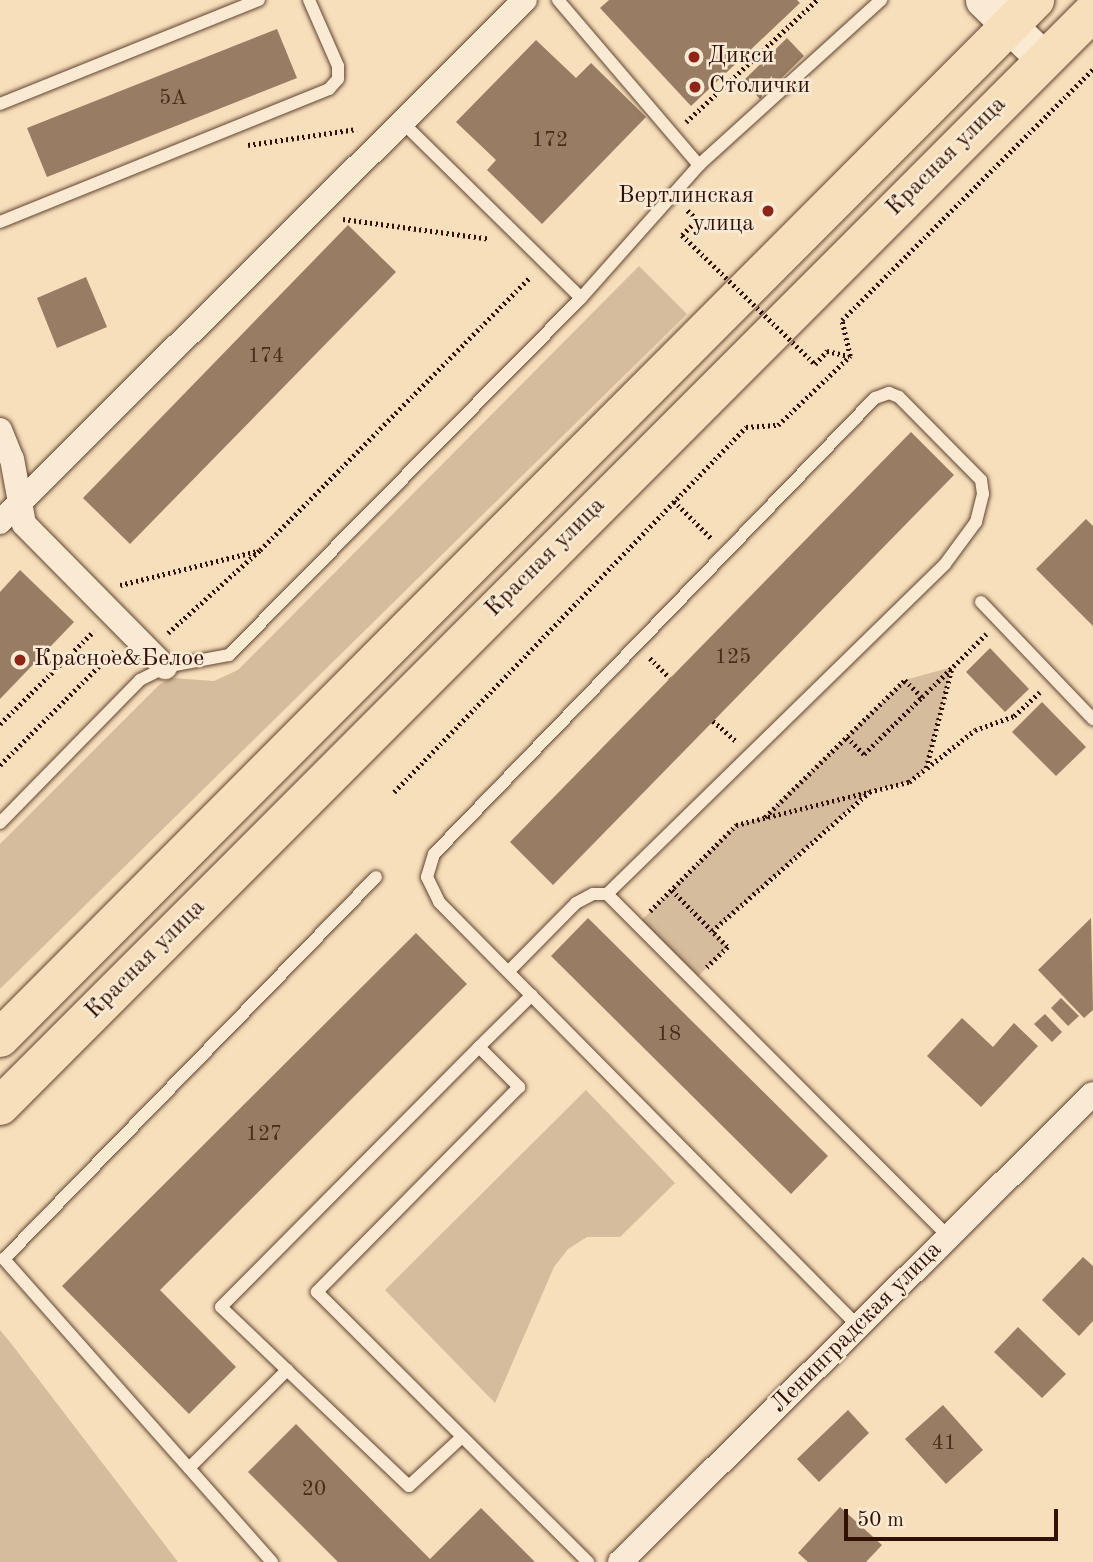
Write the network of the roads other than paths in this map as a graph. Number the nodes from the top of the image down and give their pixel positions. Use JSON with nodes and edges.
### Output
{"nodes":[{"id":1,"x":259,"y":0,"type":"edge"},
{"id":2,"x":309,"y":0,"type":"edge"},
{"id":3,"x":524,"y":0,"type":"edge"},
{"id":4,"x":558,"y":0,"type":"edge"},
{"id":5,"x":881,"y":0,"type":"edge"},
{"id":6,"x":1009,"y":9,"type":"edge"},
{"id":7,"x":1093,"y":12,"type":"edge"},
{"id":8,"x":1045,"y":60,"type":"junction"},
{"id":9,"x":0,"y":104,"type":"edge"},
{"id":10,"x":402,"y":122,"type":"junction"},
{"id":11,"x":699,"y":165,"type":"junction"},
{"id":12,"x":0,"y":222,"type":"edge"},
{"id":13,"x":581,"y":298,"type":"junction"},
{"id":14,"x":0,"y":430,"type":"edge"},
{"id":15,"x":17,"y":503,"type":"junction"},
{"id":16,"x":0,"y":522,"type":"edge"},
{"id":17,"x":981,"y":602,"type":"dead end"},
{"id":18,"x":149,"y":650,"type":"junction"},
{"id":19,"x":1093,"y":719,"type":"edge"},
{"id":20,"x":0,"y":823,"type":"edge"},
{"id":21,"x":376,"y":877,"type":"dead end"},
{"id":22,"x":607,"y":894,"type":"junction"},
{"id":23,"x":509,"y":971,"type":"junction"},
{"id":24,"x":532,"y":995,"type":"junction"},
{"id":25,"x":0,"y":1038,"type":"edge"},
{"id":26,"x":480,"y":1047,"type":"junction"},
{"id":27,"x":1093,"y":1094,"type":"edge"},
{"id":28,"x":0,"y":1106,"type":"edge"},
{"id":29,"x":949,"y":1237,"type":"junction"},
{"id":30,"x":858,"y":1326,"type":"junction"},
{"id":31,"x":287,"y":1370,"type":"junction"},
{"id":32,"x":462,"y":1437,"type":"junction"},
{"id":33,"x":189,"y":1468,"type":"junction"},
{"id":34,"x":272,"y":1562,"type":"edge"},
{"id":35,"x":588,"y":1562,"type":"edge"},
{"id":36,"x":620,"y":1562,"type":"edge"}],
"edges":[{"from":1,"to":9,"type":"lane"},
{"from":2,"to":12,"type":"lane"},
{"from":3,"to":10,"type":"street"},
{"from":4,"to":11,"type":"lane"},
{"from":5,"to":11,"type":"lane"},
{"from":6,"to":8,"type":"main road"},
{"from":6,"to":25,"type":"highway","name":"Красная улица"},
{"from":7,"to":8,"type":"highway","name":"Красная улица"},
{"from":8,"to":28,"type":"highway","name":"Красная улица"},
{"from":10,"to":13,"type":"lane"},
{"from":10,"to":15,"type":"street"},
{"from":11,"to":13,"type":"lane"},
{"from":13,"to":18,"type":"lane"},
{"from":14,"to":15,"type":"street"},
{"from":15,"to":16,"type":"street"},
{"from":15,"to":18,"type":"street"},
{"from":17,"to":19,"type":"lane"},
{"from":18,"to":20,"type":"lane"},
{"from":21,"to":33,"type":"lane"},
{"from":22,"to":23,"type":"lane"},
{"from":22,"to":23,"type":"lane"},
{"from":22,"to":29,"type":"lane"},
{"from":23,"to":24,"type":"lane"},
{"from":24,"to":26,"type":"lane"},
{"from":24,"to":30,"type":"lane"},
{"from":26,"to":31,"type":"lane"},
{"from":26,"to":32,"type":"lane"},
{"from":27,"to":29,"type":"street","name":"Ленинградская улица"},
{"from":29,"to":30,"type":"street","name":"Ленинградская улица"},
{"from":30,"to":36,"type":"street","name":"Ленинградская улица"},
{"from":31,"to":32,"type":"lane"},
{"from":31,"to":33,"type":"lane"},
{"from":32,"to":35,"type":"lane"},
{"from":33,"to":34,"type":"lane"}]}
